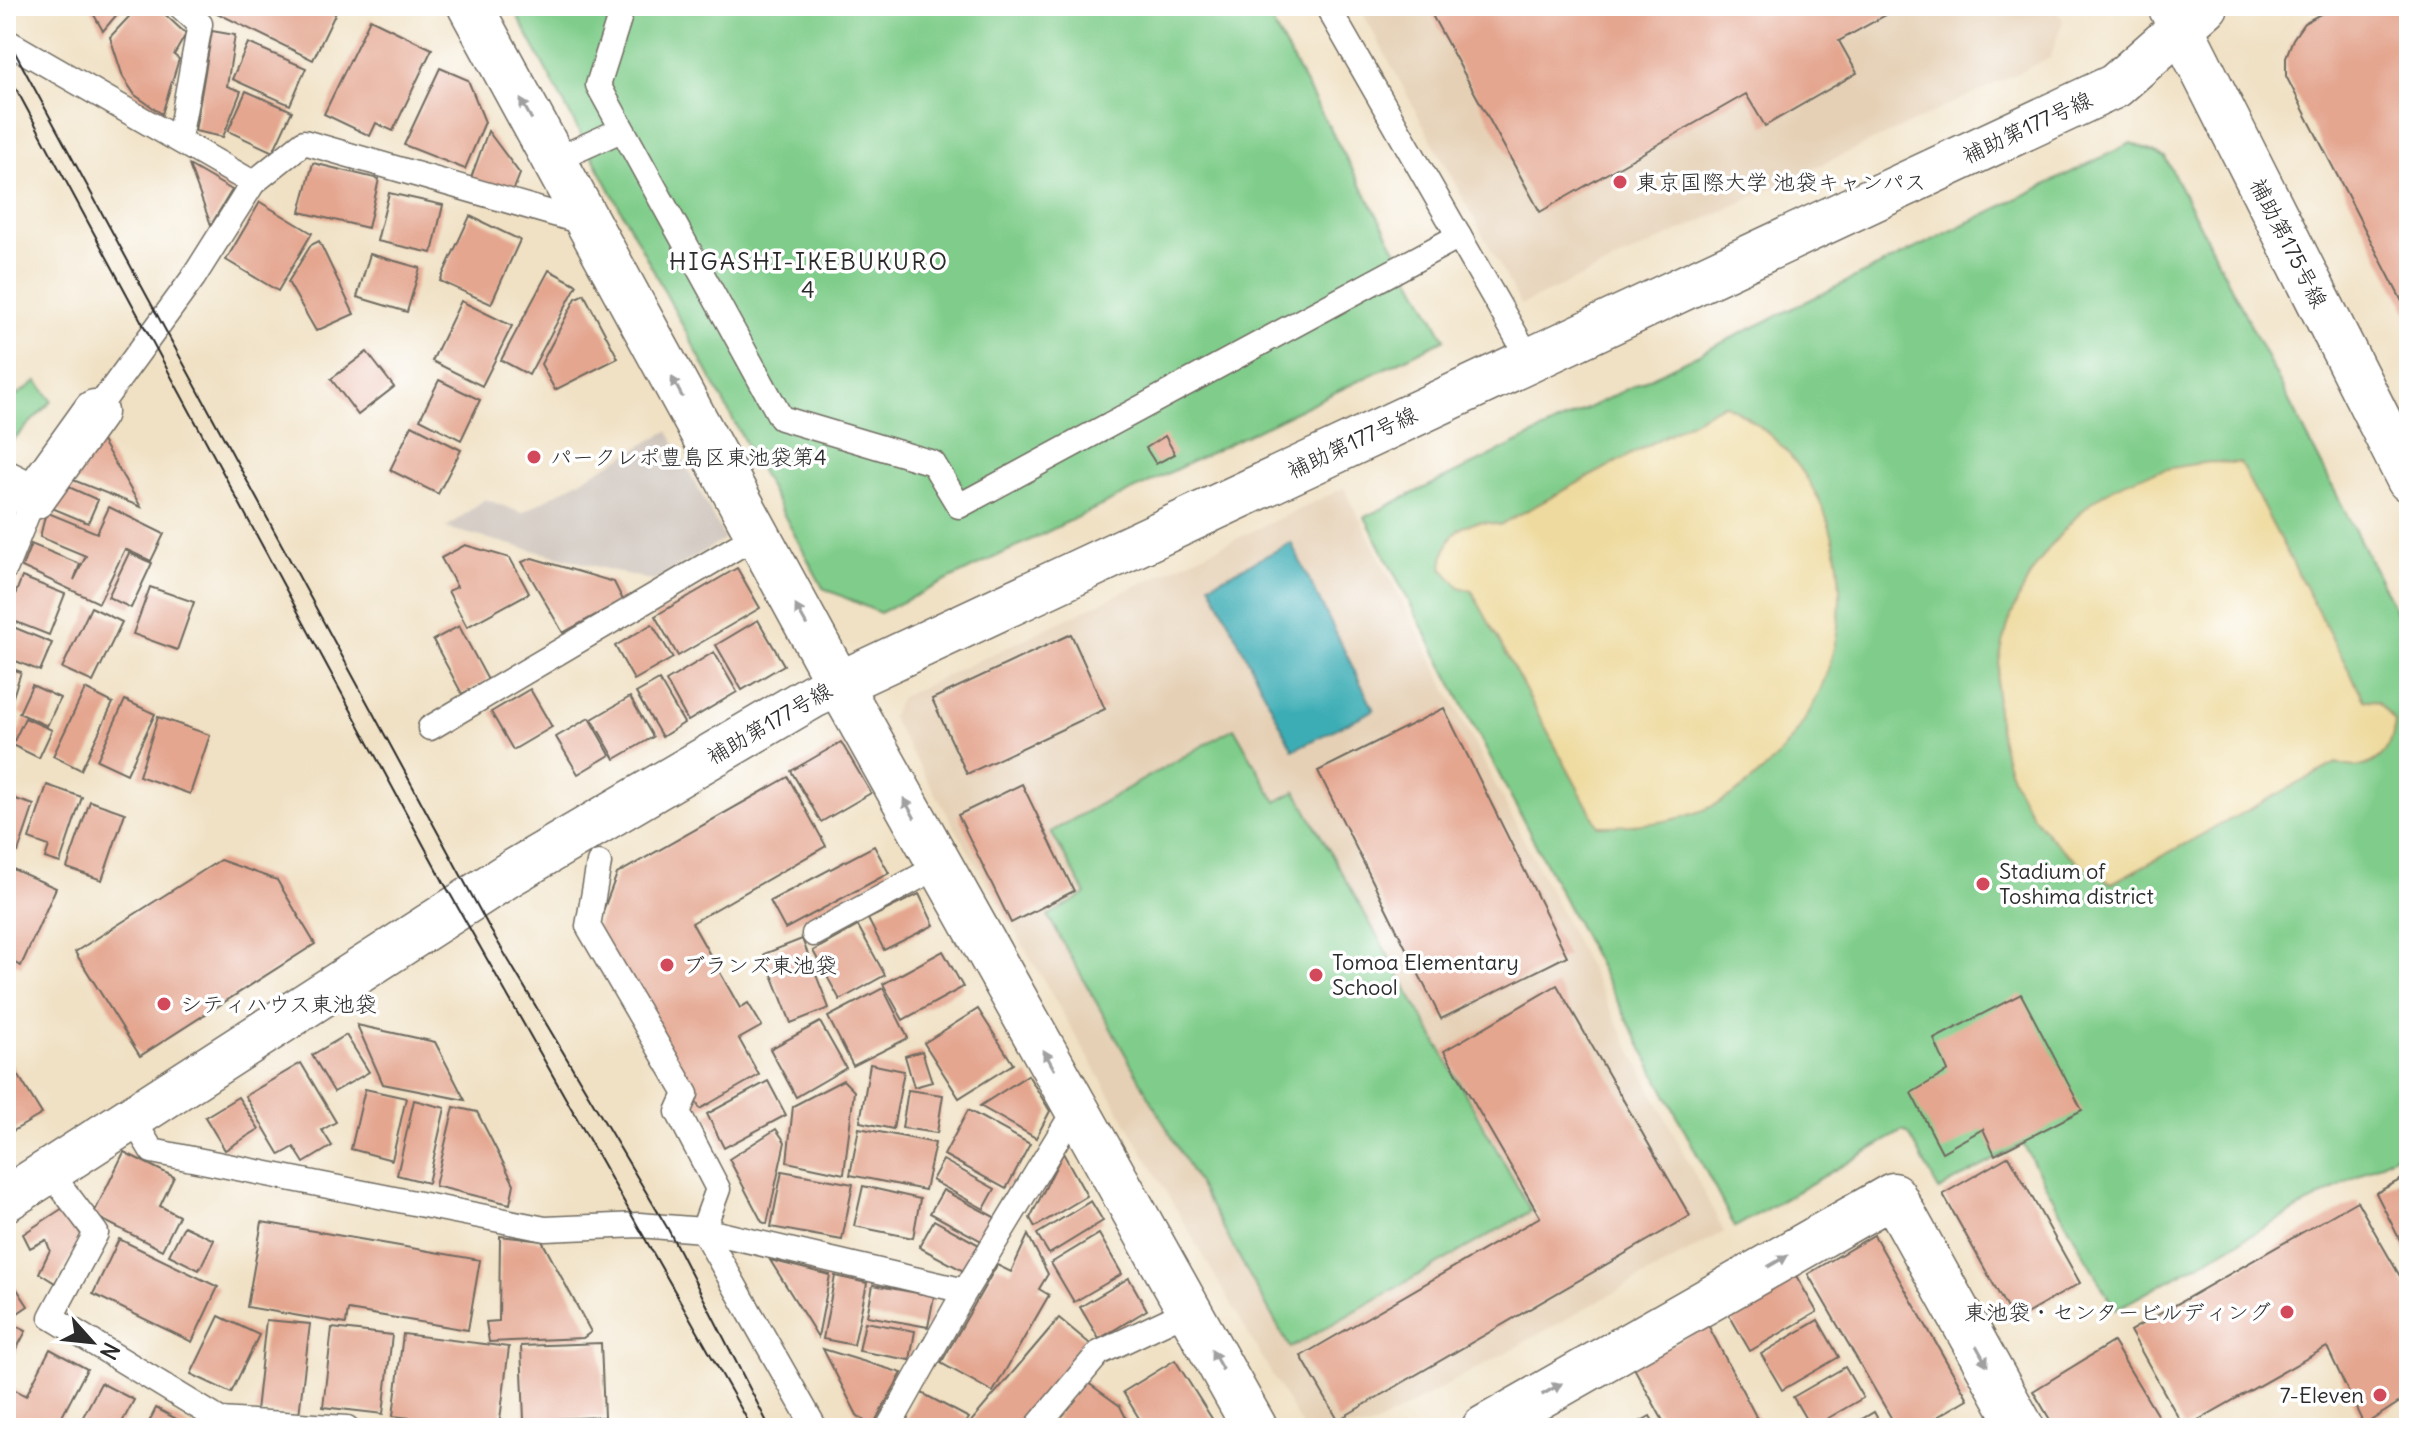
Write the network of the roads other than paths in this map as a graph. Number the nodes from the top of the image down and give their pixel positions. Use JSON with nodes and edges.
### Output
{"nodes":[{"id":1,"x":180,"y":6,"type":"edge"},
{"id":2,"x":470,"y":6,"type":"edge"},
{"id":3,"x":623,"y":6,"type":"edge"},
{"id":4,"x":1327,"y":6,"type":"edge"},
{"id":5,"x":2186,"y":13,"type":"edge"},
{"id":6,"x":6,"y":41,"type":"edge"},
{"id":7,"x":621,"y":130,"type":"junction"},
{"id":8,"x":179,"y":139,"type":"junction"},
{"id":9,"x":555,"y":160,"type":"junction"},
{"id":10,"x":253,"y":183,"type":"junction"},
{"id":11,"x":589,"y":224,"type":"junction"},
{"id":12,"x":1459,"y":236,"type":"junction"},
{"id":13,"x":1530,"y":360,"type":"junction"},
{"id":14,"x":95,"y":412,"type":"joint"},
{"id":15,"x":2409,"y":480,"type":"edge"},
{"id":16,"x":20,"y":490,"type":"edge"},
{"id":17,"x":757,"y":535,"type":"junction"},
{"id":18,"x":6,"y":567,"type":"edge"},
{"id":19,"x":839,"y":684,"type":"junction"},
{"id":20,"x":430,"y":728,"type":"dead end"},
{"id":21,"x":599,"y":863,"type":"dead end"},
{"id":22,"x":941,"y":865,"type":"junction"},
{"id":23,"x":814,"y":934,"type":"dead end"},
{"id":24,"x":1076,"y":1108,"type":"junction"},
{"id":25,"x":132,"y":1118,"type":"junction"},
{"id":26,"x":49,"y":1171,"type":"junction"},
{"id":27,"x":6,"y":1199,"type":"edge"},
{"id":28,"x":703,"y":1230,"type":"junction"},
{"id":29,"x":965,"y":1291,"type":"junction"},
{"id":30,"x":1190,"y":1310,"type":"junction"},
{"id":31,"x":1243,"y":1422,"type":"edge"},
{"id":32,"x":347,"y":1428,"type":"edge"},
{"id":33,"x":815,"y":1428,"type":"edge"},
{"id":34,"x":888,"y":1428,"type":"edge"},
{"id":35,"x":1036,"y":1428,"type":"edge"},
{"id":36,"x":1484,"y":1428,"type":"edge"},
{"id":37,"x":2022,"y":1428,"type":"edge"}],
"edges":[{"from":1,"to":8,"type":"lane"},
{"from":9,"to":2,"type":"street","one_way":true},
{"from":3,"to":7,"type":"lane"},
{"from":4,"to":12,"type":"lane"},
{"from":5,"to":13,"type":"street","name":"補助第177号線"},
{"from":5,"to":15,"type":"street","name":"補助第175号線"},
{"from":6,"to":8,"type":"lane"},
{"from":7,"to":9,"type":"lane"},
{"from":7,"to":12,"type":"lane"},
{"from":8,"to":10,"type":"lane"},
{"from":9,"to":11,"type":"street"},
{"from":10,"to":11,"type":"lane"},
{"from":10,"to":14,"type":"lane"},
{"from":17,"to":11,"type":"street","one_way":true},
{"from":12,"to":13,"type":"lane"},
{"from":13,"to":19,"type":"street","name":"補助第177号線"},
{"from":14,"to":16,"type":"street"},
{"from":16,"to":18,"type":"lane"},
{"from":19,"to":17,"type":"street","one_way":true},
{"from":17,"to":20,"type":"lane"},
{"from":22,"to":19,"type":"street","one_way":true},
{"from":19,"to":25,"type":"street","name":"補助第177号線"},
{"from":21,"to":28,"type":"lane"},
{"from":22,"to":23,"type":"lane"},
{"from":24,"to":22,"type":"street","one_way":true},
{"from":24,"to":29,"type":"lane"},
{"from":24,"to":30,"type":"street"},
{"from":25,"to":26,"type":"street","name":"補助第177号線"},
{"from":25,"to":28,"type":"lane"},
{"from":26,"to":27,"type":"street","name":"補助第177号線"},
{"from":26,"to":32,"type":"lane"},
{"from":28,"to":29,"type":"lane"},
{"from":28,"to":33,"type":"lane"},
{"from":29,"to":34,"type":"lane"},
{"from":31,"to":30,"type":"street","one_way":true},
{"from":30,"to":35,"type":"lane"},
{"from":36,"to":37,"type":"street","one_way":true}]}
